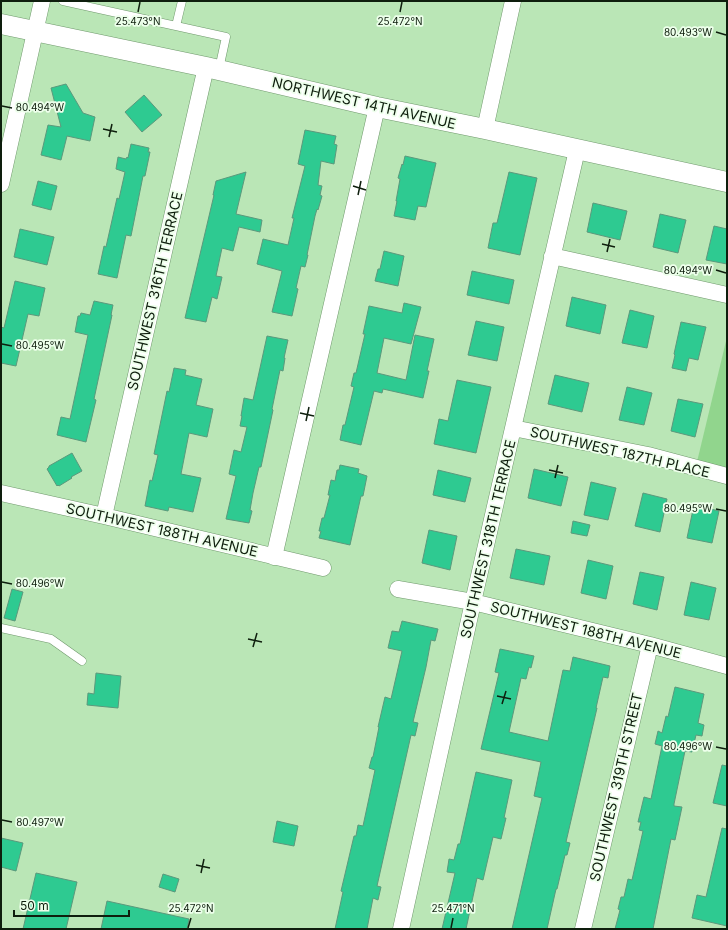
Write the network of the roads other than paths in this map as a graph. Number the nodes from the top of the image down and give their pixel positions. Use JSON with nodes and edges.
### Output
{"nodes":[{"id":1,"x":42,"y":1,"type":"edge"},
{"id":2,"x":63,"y":1,"type":"edge"},
{"id":3,"x":182,"y":1,"type":"edge"},
{"id":4,"x":513,"y":1,"type":"edge"},
{"id":5,"x":1,"y":24,"type":"edge"},
{"id":6,"x":176,"y":26,"type":"junction"},
{"id":7,"x":35,"y":32,"type":"junction"},
{"id":8,"x":213,"y":68,"type":"junction"},
{"id":9,"x":377,"y":107,"type":"junction"},
{"id":10,"x":485,"y":129,"type":"junction"},
{"id":11,"x":577,"y":150,"type":"junction"},
{"id":12,"x":727,"y":182,"type":"edge"},
{"id":13,"x":1,"y":184,"type":"edge"},
{"id":14,"x":552,"y":256,"type":"junction"},
{"id":15,"x":727,"y":295,"type":"edge"},
{"id":16,"x":514,"y":428,"type":"junction"},
{"id":17,"x":727,"y":476,"type":"edge"},
{"id":18,"x":1,"y":493,"type":"edge"},
{"id":19,"x":104,"y":516,"type":"junction"},
{"id":20,"x":274,"y":557,"type":"junction"},
{"id":21,"x":323,"y":568,"type":"dead end"},
{"id":22,"x":398,"y":589,"type":"dead end"},
{"id":23,"x":473,"y":602,"type":"junction"},
{"id":24,"x":1,"y":628,"type":"edge"},
{"id":25,"x":650,"y":645,"type":"junction"},
{"id":26,"x":82,"y":661,"type":"dead end"},
{"id":27,"x":727,"y":666,"type":"edge"},
{"id":28,"x":401,"y":929,"type":"edge"},
{"id":29,"x":583,"y":929,"type":"edge"}],
"edges":[{"from":1,"to":7,"type":"street"},
{"from":2,"to":6,"type":"lane"},
{"from":3,"to":6,"type":"lane"},
{"from":4,"to":10,"type":"street"},
{"from":5,"to":7,"type":"street","name":"NORTHWEST 14TH AVENUE"},
{"from":6,"to":8,"type":"lane"},
{"from":7,"to":8,"type":"street","name":"NORTHWEST 14TH AVENUE"},
{"from":7,"to":13,"type":"street"},
{"from":8,"to":9,"type":"street","name":"NORTHWEST 14TH AVENUE"},
{"from":8,"to":19,"type":"street","name":"SOUTHWEST 316TH TERRACE"},
{"from":9,"to":10,"type":"street","name":"NORTHWEST 14TH AVENUE"},
{"from":9,"to":20,"type":"street"},
{"from":10,"to":11,"type":"street","name":"NORTHWEST 14TH AVENUE"},
{"from":11,"to":12,"type":"street","name":"NORTHWEST 14TH AVENUE"},
{"from":11,"to":14,"type":"street","name":"SOUTHWEST 318TH TERRACE"},
{"from":14,"to":15,"type":"street"},
{"from":14,"to":16,"type":"street","name":"SOUTHWEST 318TH TERRACE"},
{"from":16,"to":17,"type":"street","name":"SOUTHWEST 187TH PLACE"},
{"from":16,"to":23,"type":"street","name":"SOUTHWEST 318TH TERRACE"},
{"from":18,"to":19,"type":"street","name":"SOUTHWEST 188TH AVENUE"},
{"from":19,"to":20,"type":"street","name":"SOUTHWEST 188TH AVENUE"},
{"from":20,"to":21,"type":"street","name":"SOUTHWEST 188TH AVENUE"},
{"from":22,"to":23,"type":"street","name":"SOUTHWEST 188TH AVENUE"},
{"from":23,"to":25,"type":"street","name":"SOUTHWEST 188TH AVENUE"},
{"from":23,"to":28,"type":"street","name":"SOUTHWEST 318TH TERRACE"},
{"from":24,"to":26,"type":"lane"},
{"from":25,"to":27,"type":"street","name":"SOUTHWEST 188TH AVENUE"},
{"from":25,"to":29,"type":"street","name":"SOUTHWEST 319TH STREET"}]}
